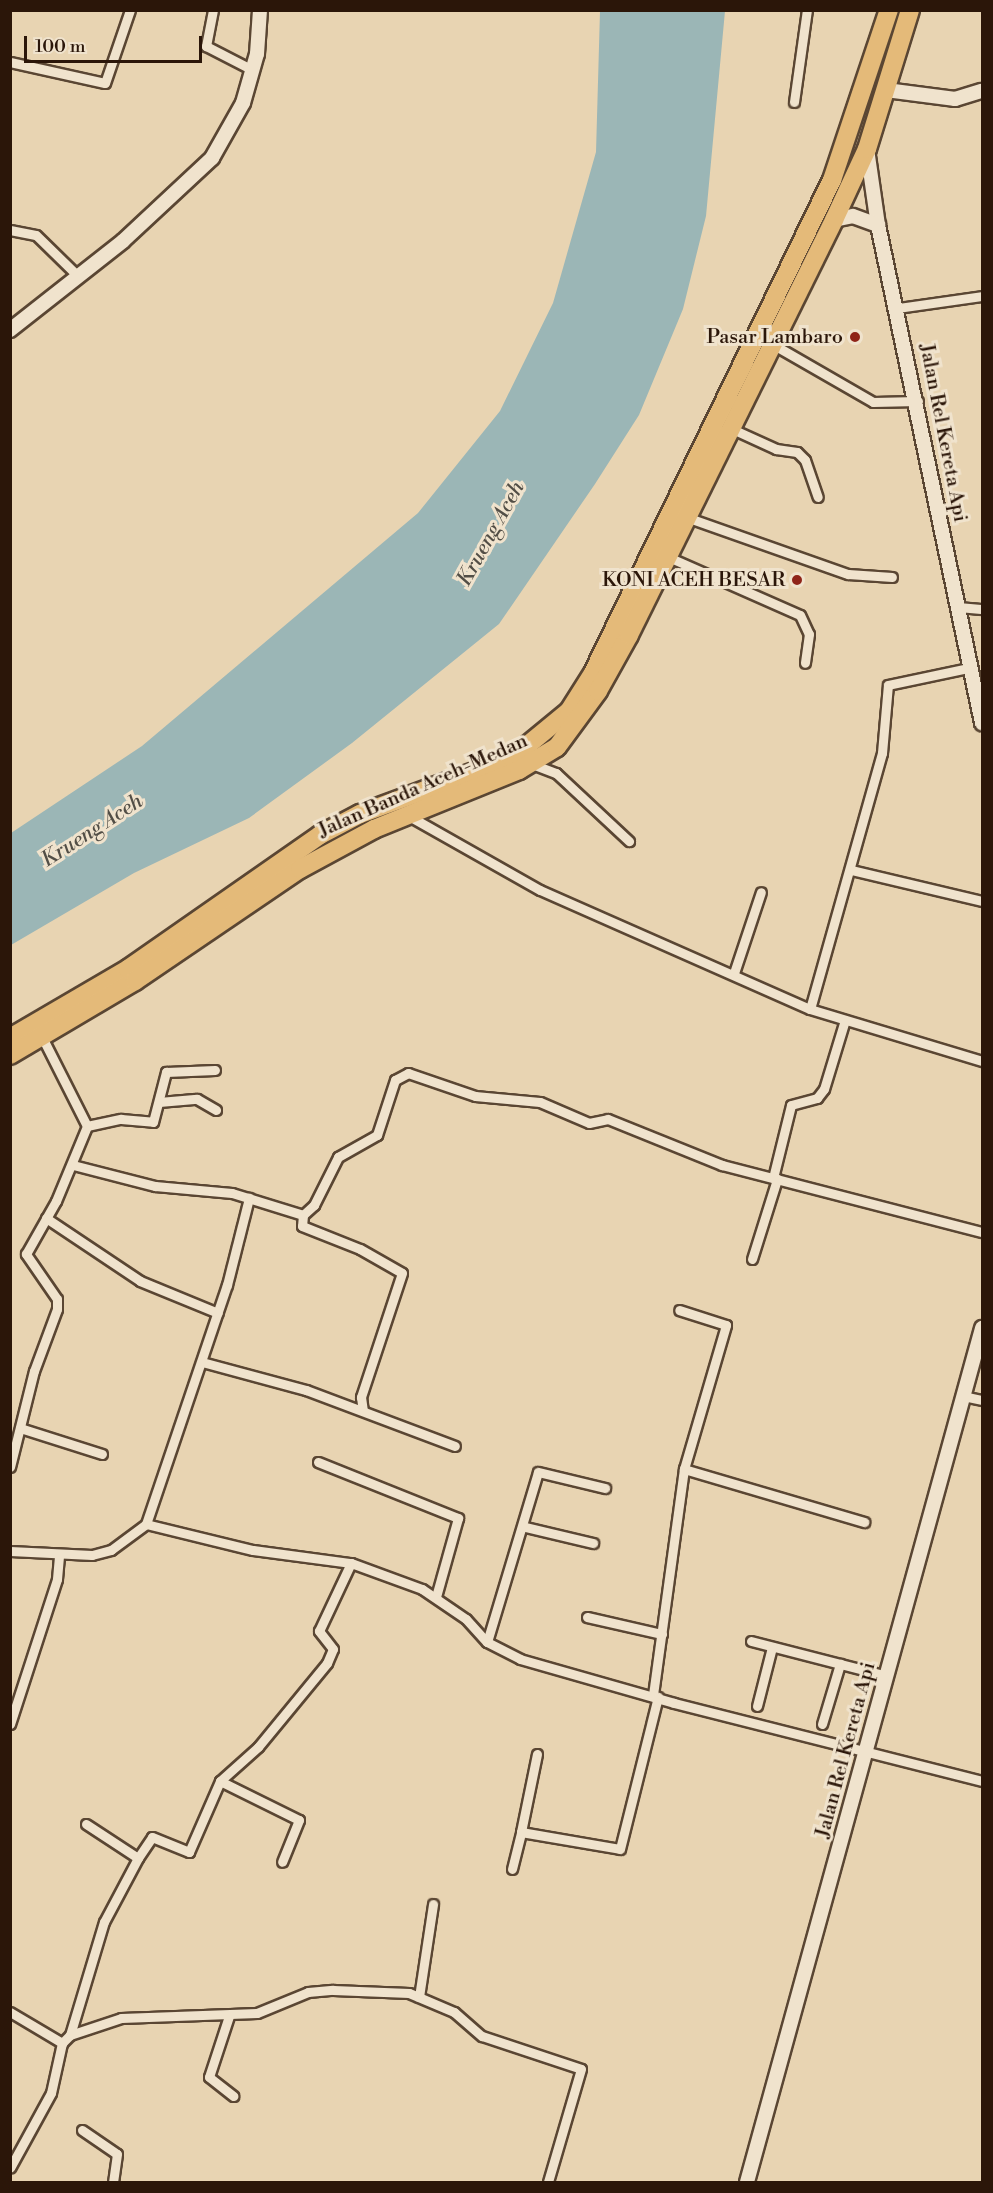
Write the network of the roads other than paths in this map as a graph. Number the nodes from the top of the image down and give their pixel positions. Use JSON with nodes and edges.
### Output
{"nodes":[{"id":1,"x":130,"y":10,"type":"edge"},
{"id":2,"x":213,"y":10,"type":"edge"},
{"id":3,"x":260,"y":10,"type":"edge"},
{"id":4,"x":807,"y":10,"type":"edge"},
{"id":5,"x":889,"y":10,"type":"edge"},
{"id":6,"x":910,"y":10,"type":"edge"},
{"id":7,"x":10,"y":62,"type":"edge"},
{"id":8,"x":253,"y":70,"type":"junction"},
{"id":9,"x":886,"y":90,"type":"junction"},
{"id":10,"x":982,"y":92,"type":"edge"},
{"id":11,"x":794,"y":102,"type":"dead end"},
{"id":12,"x":867,"y":149,"type":"junction"},
{"id":13,"x":834,"y":220,"type":"junction"},
{"id":14,"x":878,"y":225,"type":"junction"},
{"id":15,"x":10,"y":230,"type":"edge"},
{"id":16,"x":79,"y":277,"type":"junction"},
{"id":17,"x":982,"y":296,"type":"edge"},
{"id":18,"x":898,"y":308,"type":"junction"},
{"id":19,"x":10,"y":330,"type":"edge"},
{"id":20,"x":774,"y":345,"type":"junction"},
{"id":21,"x":918,"y":400,"type":"junction"},
{"id":22,"x":720,"y":434,"type":"junction"},
{"id":23,"x":818,"y":497,"type":"dead end"},
{"id":24,"x":686,"y":517,"type":"junction"},
{"id":25,"x":666,"y":556,"type":"junction"},
{"id":26,"x":892,"y":577,"type":"dead end"},
{"id":27,"x":957,"y":607,"type":"junction"},
{"id":28,"x":982,"y":609,"type":"edge"},
{"id":29,"x":805,"y":663,"type":"dead end"},
{"id":30,"x":969,"y":669,"type":"junction"},
{"id":31,"x":982,"y":723,"type":"edge"},
{"id":32,"x":532,"y":764,"type":"junction"},
{"id":33,"x":409,"y":816,"type":"junction"},
{"id":34,"x":629,"y":841,"type":"dead end"},
{"id":35,"x":850,"y":870,"type":"junction"},
{"id":36,"x":760,"y":892,"type":"dead end"},
{"id":37,"x":982,"y":901,"type":"edge"},
{"id":38,"x":734,"y":973,"type":"junction"},
{"id":39,"x":810,"y":1009,"type":"junction"},
{"id":40,"x":845,"y":1020,"type":"junction"},
{"id":41,"x":42,"y":1037,"type":"junction"},
{"id":42,"x":10,"y":1038,"type":"edge"},
{"id":43,"x":10,"y":1055,"type":"edge"},
{"id":44,"x":982,"y":1061,"type":"edge"},
{"id":45,"x":215,"y":1070,"type":"dead end"},
{"id":46,"x":159,"y":1102,"type":"junction"},
{"id":47,"x":216,"y":1110,"type":"dead end"},
{"id":48,"x":87,"y":1126,"type":"junction"},
{"id":49,"x":73,"y":1165,"type":"junction"},
{"id":50,"x":775,"y":1179,"type":"junction"},
{"id":51,"x":249,"y":1198,"type":"junction"},
{"id":52,"x":303,"y":1215,"type":"junction"},
{"id":53,"x":46,"y":1218,"type":"junction"},
{"id":54,"x":982,"y":1232,"type":"edge"},
{"id":55,"x":752,"y":1259,"type":"dead end"},
{"id":56,"x":679,"y":1310,"type":"dead end"},
{"id":57,"x":218,"y":1313,"type":"junction"},
{"id":58,"x":982,"y":1328,"type":"edge"},
{"id":59,"x":202,"y":1362,"type":"junction"},
{"id":60,"x":963,"y":1396,"type":"junction"},
{"id":61,"x":982,"y":1400,"type":"edge"},
{"id":62,"x":363,"y":1411,"type":"junction"},
{"id":63,"x":20,"y":1428,"type":"junction"},
{"id":64,"x":455,"y":1446,"type":"dead end"},
{"id":65,"x":102,"y":1454,"type":"dead end"},
{"id":66,"x":318,"y":1462,"type":"dead end"},
{"id":67,"x":10,"y":1467,"type":"edge"},
{"id":68,"x":684,"y":1468,"type":"junction"},
{"id":69,"x":605,"y":1488,"type":"dead end"},
{"id":70,"x":864,"y":1522,"type":"dead end"},
{"id":71,"x":146,"y":1524,"type":"junction"},
{"id":72,"x":525,"y":1527,"type":"junction"},
{"id":73,"x":593,"y":1543,"type":"dead end"},
{"id":74,"x":10,"y":1551,"type":"edge"},
{"id":75,"x":58,"y":1556,"type":"junction"},
{"id":76,"x":351,"y":1563,"type":"junction"},
{"id":77,"x":436,"y":1597,"type":"junction"},
{"id":78,"x":587,"y":1617,"type":"dead end"},
{"id":79,"x":662,"y":1634,"type":"junction"},
{"id":80,"x":751,"y":1641,"type":"dead end"},
{"id":81,"x":487,"y":1642,"type":"junction"},
{"id":82,"x":772,"y":1647,"type":"junction"},
{"id":83,"x":840,"y":1664,"type":"junction"},
{"id":84,"x":887,"y":1676,"type":"junction"},
{"id":85,"x":656,"y":1696,"type":"junction"},
{"id":86,"x":756,"y":1706,"type":"dead end"},
{"id":87,"x":10,"y":1724,"type":"edge"},
{"id":88,"x":822,"y":1724,"type":"dead end"},
{"id":89,"x":867,"y":1750,"type":"junction"},
{"id":90,"x":537,"y":1754,"type":"dead end"},
{"id":91,"x":220,"y":1781,"type":"junction"},
{"id":92,"x":982,"y":1781,"type":"edge"},
{"id":93,"x":86,"y":1824,"type":"dead end"},
{"id":94,"x":521,"y":1832,"type":"junction"},
{"id":95,"x":138,"y":1858,"type":"junction"},
{"id":96,"x":282,"y":1862,"type":"dead end"},
{"id":97,"x":512,"y":1869,"type":"dead end"},
{"id":98,"x":433,"y":1904,"type":"dead end"},
{"id":99,"x":419,"y":1996,"type":"junction"},
{"id":100,"x":10,"y":2012,"type":"edge"},
{"id":101,"x":229,"y":2016,"type":"junction"},
{"id":102,"x":70,"y":2035,"type":"junction"},
{"id":103,"x":62,"y":2043,"type":"junction"},
{"id":104,"x":233,"y":2096,"type":"dead end"},
{"id":105,"x":82,"y":2130,"type":"dead end"},
{"id":106,"x":10,"y":2168,"type":"edge"},
{"id":107,"x":112,"y":2182,"type":"edge"},
{"id":108,"x":548,"y":2182,"type":"edge"},
{"id":109,"x":747,"y":2182,"type":"edge"}],
"edges":[{"from":1,"to":7,"type":"street"},
{"from":2,"to":8,"type":"street"},
{"from":3,"to":8,"type":"main road"},
{"from":4,"to":11,"type":"street"},
{"from":5,"to":22,"type":"highway","name":"Jalan Banda Aceh-Medan"},
{"from":6,"to":9,"type":"highway","name":"Jalan Banda Aceh-Medan"},
{"from":8,"to":16,"type":"main road"},
{"from":9,"to":10,"type":"main road"},
{"from":9,"to":12,"type":"highway","name":"Jalan Banda Aceh-Medan"},
{"from":12,"to":13,"type":"highway","name":"Jalan Banda Aceh-Medan"},
{"from":12,"to":14,"type":"main road","name":"Jalan Rel Kereta Api"},
{"from":13,"to":14,"type":"main road"},
{"from":13,"to":20,"type":"highway","name":"Jalan Banda Aceh-Medan"},
{"from":14,"to":18,"type":"main road","name":"Jalan Rel Kereta Api"},
{"from":15,"to":16,"type":"street"},
{"from":16,"to":19,"type":"main road"},
{"from":17,"to":18,"type":"street"},
{"from":18,"to":21,"type":"main road","name":"Jalan Rel Kereta Api"},
{"from":20,"to":21,"type":"street"},
{"from":20,"to":22,"type":"highway","name":"Jalan Banda Aceh-Medan"},
{"from":21,"to":27,"type":"main road","name":"Jalan Rel Kereta Api"},
{"from":22,"to":23,"type":"street"},
{"from":22,"to":24,"type":"highway","name":"Jalan Banda Aceh-Medan"},
{"from":22,"to":42,"type":"highway","name":"Jalan Banda Aceh-Medan"},
{"from":24,"to":25,"type":"highway","name":"Jalan Banda Aceh-Medan"},
{"from":24,"to":26,"type":"street"},
{"from":25,"to":29,"type":"street"},
{"from":25,"to":32,"type":"highway","name":"Jalan Banda Aceh-Medan"},
{"from":27,"to":28,"type":"street"},
{"from":27,"to":30,"type":"main road","name":"Jalan Rel Kereta Api"},
{"from":30,"to":31,"type":"main road","name":"Jalan Rel Kereta Api"},
{"from":30,"to":35,"type":"street"},
{"from":32,"to":33,"type":"highway","name":"Jalan Banda Aceh-Medan"},
{"from":32,"to":34,"type":"street"},
{"from":33,"to":38,"type":"street"},
{"from":33,"to":41,"type":"highway","name":"Jalan Banda Aceh-Medan"},
{"from":35,"to":37,"type":"street"},
{"from":35,"to":39,"type":"street"},
{"from":36,"to":38,"type":"street"},
{"from":38,"to":39,"type":"street"},
{"from":39,"to":40,"type":"street"},
{"from":40,"to":44,"type":"street"},
{"from":40,"to":50,"type":"street"},
{"from":41,"to":43,"type":"highway","name":"Jalan Banda Aceh-Medan"},
{"from":41,"to":48,"type":"street"},
{"from":45,"to":46,"type":"street"},
{"from":46,"to":47,"type":"street"},
{"from":46,"to":48,"type":"street"},
{"from":48,"to":49,"type":"street"},
{"from":49,"to":51,"type":"street"},
{"from":49,"to":53,"type":"street"},
{"from":50,"to":52,"type":"street"},
{"from":50,"to":54,"type":"street"},
{"from":50,"to":55,"type":"street"},
{"from":51,"to":52,"type":"street"},
{"from":51,"to":57,"type":"street"},
{"from":52,"to":62,"type":"street"},
{"from":53,"to":57,"type":"street"},
{"from":53,"to":63,"type":"street"},
{"from":56,"to":68,"type":"street"},
{"from":57,"to":59,"type":"street"},
{"from":58,"to":60,"type":"main road","name":"Jalan Rel Kereta Api"},
{"from":59,"to":62,"type":"street"},
{"from":59,"to":71,"type":"street"},
{"from":60,"to":61,"type":"street"},
{"from":60,"to":84,"type":"main road","name":"Jalan Rel Kereta Api"},
{"from":62,"to":64,"type":"street"},
{"from":63,"to":65,"type":"street"},
{"from":63,"to":67,"type":"street"},
{"from":66,"to":77,"type":"street"},
{"from":68,"to":70,"type":"street"},
{"from":68,"to":79,"type":"street"},
{"from":69,"to":72,"type":"street"},
{"from":71,"to":75,"type":"street"},
{"from":71,"to":76,"type":"street"},
{"from":72,"to":73,"type":"street"},
{"from":72,"to":81,"type":"street"},
{"from":74,"to":75,"type":"street"},
{"from":75,"to":87,"type":"street"},
{"from":76,"to":77,"type":"street"},
{"from":76,"to":91,"type":"street"},
{"from":77,"to":81,"type":"street"},
{"from":78,"to":79,"type":"street"},
{"from":79,"to":85,"type":"street"},
{"from":80,"to":82,"type":"street"},
{"from":81,"to":85,"type":"street"},
{"from":82,"to":83,"type":"street"},
{"from":82,"to":86,"type":"street"},
{"from":83,"to":84,"type":"street"},
{"from":83,"to":88,"type":"street"},
{"from":84,"to":89,"type":"main road","name":"Jalan Rel Kereta Api"},
{"from":85,"to":89,"type":"street"},
{"from":85,"to":94,"type":"street"},
{"from":89,"to":92,"type":"street"},
{"from":89,"to":109,"type":"main road","name":"Jalan Rel Kereta Api"},
{"from":90,"to":94,"type":"street"},
{"from":91,"to":95,"type":"street"},
{"from":91,"to":96,"type":"street"},
{"from":93,"to":95,"type":"street"},
{"from":94,"to":97,"type":"street"},
{"from":95,"to":102,"type":"street"},
{"from":98,"to":99,"type":"street"},
{"from":99,"to":101,"type":"street"},
{"from":99,"to":108,"type":"street"},
{"from":100,"to":103,"type":"street"},
{"from":101,"to":102,"type":"street"},
{"from":101,"to":104,"type":"street"},
{"from":102,"to":103,"type":"street"},
{"from":103,"to":106,"type":"street"},
{"from":105,"to":107,"type":"street"}]}
